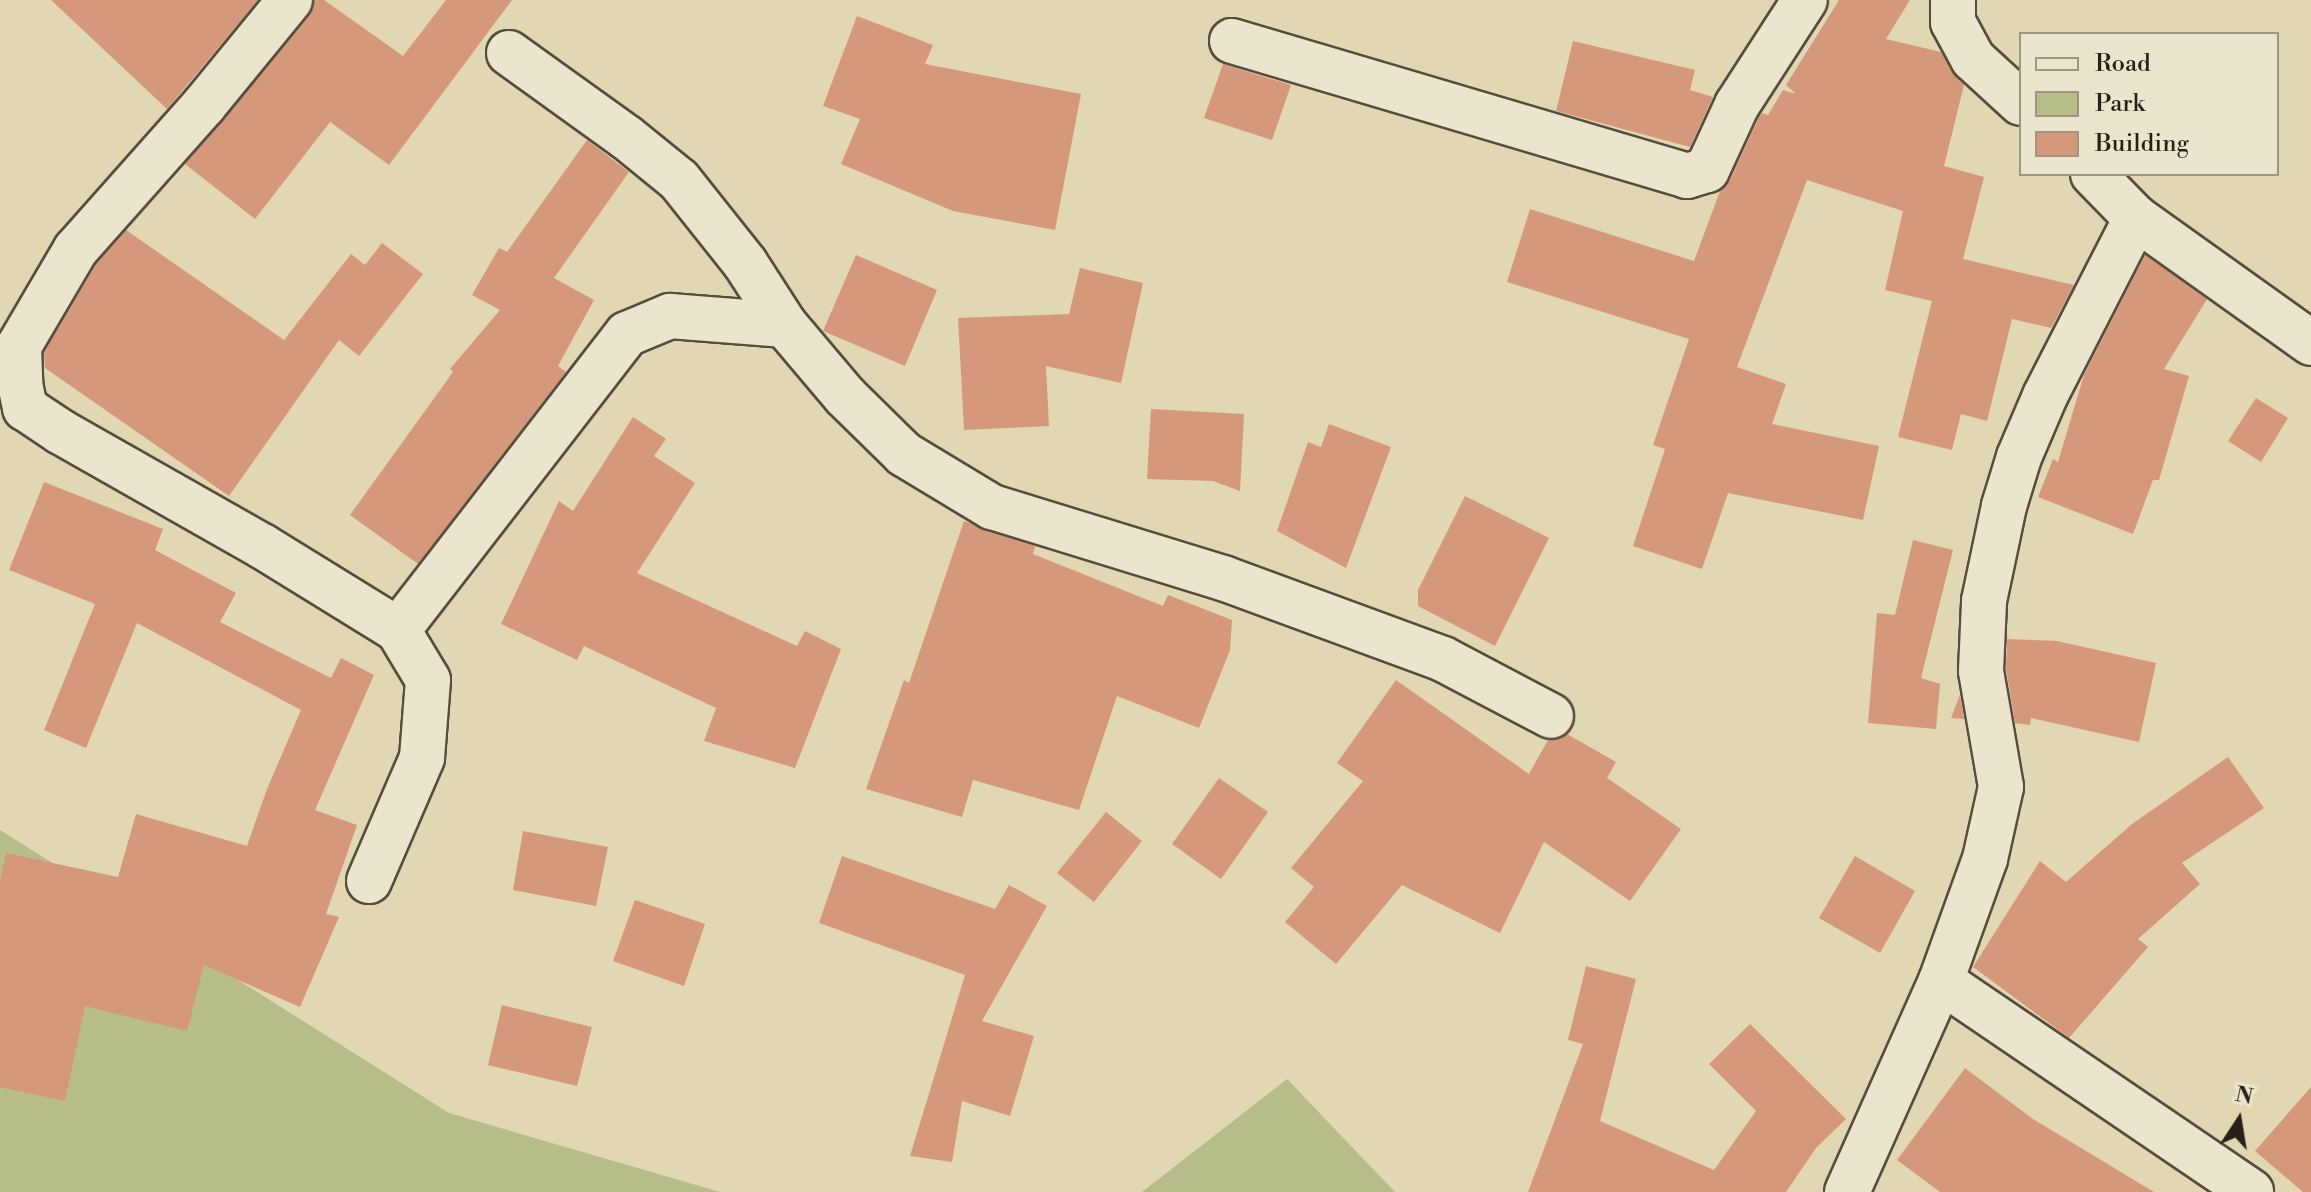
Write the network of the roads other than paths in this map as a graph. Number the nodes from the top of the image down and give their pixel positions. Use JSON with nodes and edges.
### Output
{"nodes":[{"id":1,"x":290,"y":0,"type":"edge"},
{"id":2,"x":1805,"y":0,"type":"edge"},
{"id":3,"x":1953,"y":0,"type":"edge"},
{"id":4,"x":1232,"y":41,"type":"dead end"},
{"id":5,"x":509,"y":53,"type":"dead end"},
{"id":6,"x":2019,"y":101,"type":"edge"},
{"id":7,"x":2095,"y":176,"type":"edge"},
{"id":8,"x":2136,"y":218,"type":"junction"},
{"id":9,"x":785,"y":325,"type":"junction"},
{"id":10,"x":2311,"y":343,"type":"edge"},
{"id":11,"x":398,"y":630,"type":"junction"},
{"id":12,"x":1551,"y":716,"type":"dead end"},
{"id":13,"x":369,"y":881,"type":"dead end"},
{"id":14,"x":1941,"y":981,"type":"junction"},
{"id":15,"x":1847,"y":1192,"type":"edge"},
{"id":16,"x":2251,"y":1192,"type":"edge"}],
"edges":[{"from":1,"to":11,"type":"street"},
{"from":2,"to":4,"type":"street"},
{"from":3,"to":6,"type":"street"},
{"from":5,"to":9,"type":"street"},
{"from":7,"to":8,"type":"street"},
{"from":8,"to":10,"type":"street"},
{"from":8,"to":14,"type":"street"},
{"from":9,"to":11,"type":"street"},
{"from":9,"to":12,"type":"street"},
{"from":11,"to":13,"type":"street"},
{"from":14,"to":15,"type":"street"},
{"from":14,"to":16,"type":"street"}]}
